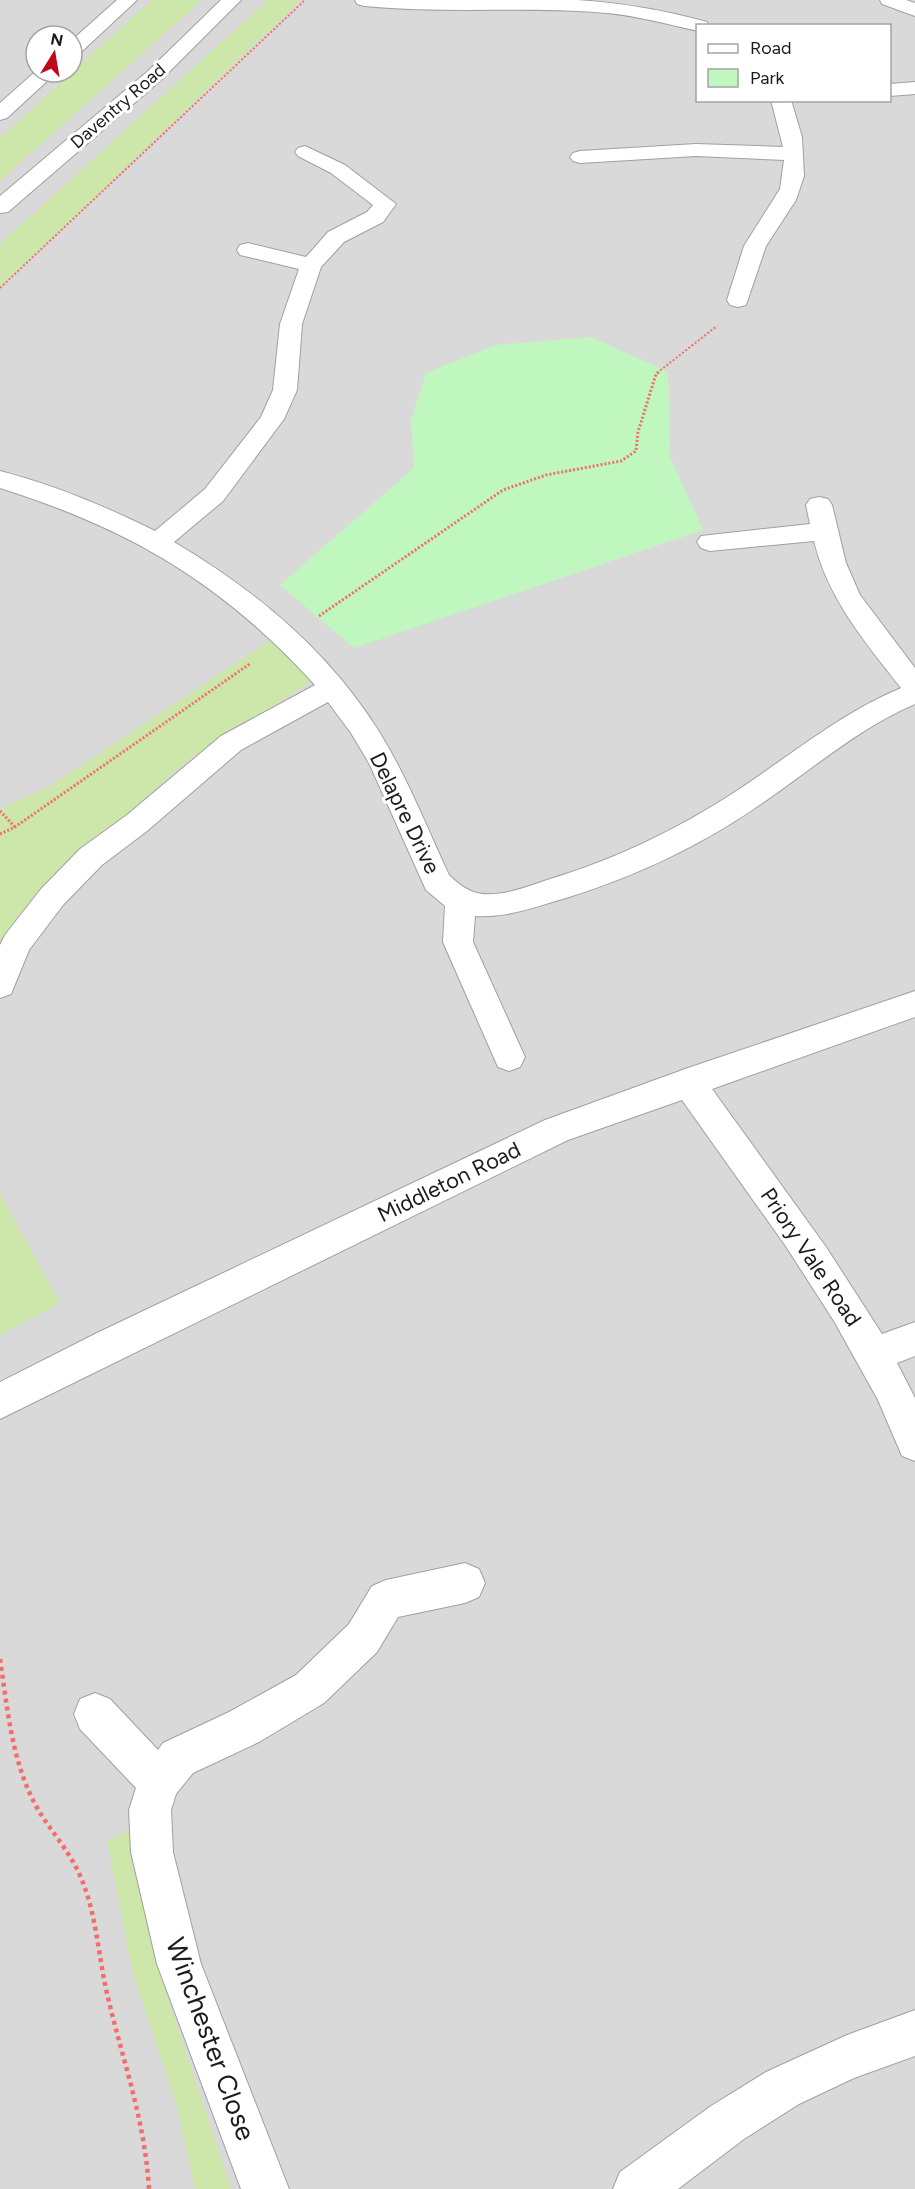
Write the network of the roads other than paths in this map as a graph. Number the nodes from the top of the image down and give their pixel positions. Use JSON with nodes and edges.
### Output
{"nodes":[{"id":1,"x":128,"y":0,"type":"edge"},
{"id":2,"x":232,"y":0,"type":"edge"},
{"id":3,"x":364,"y":0,"type":"edge"},
{"id":4,"x":889,"y":0,"type":"edge"},
{"id":5,"x":665,"y":4,"type":"edge"},
{"id":6,"x":915,"y":10,"type":"edge"},
{"id":7,"x":697,"y":24,"type":"edge"},
{"id":8,"x":84,"y":39,"type":"edge"},
{"id":9,"x":34,"y":84,"type":"edge"},
{"id":10,"x":915,"y":88,"type":"edge"},
{"id":11,"x":891,"y":90,"type":"edge"},
{"id":12,"x":781,"y":102,"type":"edge"},
{"id":13,"x":0,"y":114,"type":"edge"},
{"id":14,"x":304,"y":152,"type":"dead end"},
{"id":15,"x":794,"y":154,"type":"junction"},
{"id":16,"x":580,"y":157,"type":"dead end"},
{"id":17,"x":0,"y":207,"type":"edge"},
{"id":18,"x":248,"y":250,"type":"dead end"},
{"id":19,"x":311,"y":265,"type":"junction"},
{"id":20,"x":738,"y":300,"type":"road end"},
{"id":21,"x":0,"y":479,"type":"edge"},
{"id":22,"x":819,"y":505,"type":"dead end"},
{"id":23,"x":825,"y":531,"type":"junction"},
{"id":24,"x":158,"y":542,"type":"junction"},
{"id":25,"x":710,"y":542,"type":"dead end"},
{"id":26,"x":333,"y":687,"type":"junction"},
{"id":27,"x":915,"y":687,"type":"edge"},
{"id":28,"x":915,"y":693,"type":"edge"},
{"id":29,"x":460,"y":901,"type":"junction"},
{"id":30,"x":0,"y":985,"type":"edge"},
{"id":31,"x":915,"y":1004,"type":"edge"},
{"id":32,"x":509,"y":1057,"type":"dead end"},
{"id":33,"x":688,"y":1082,"type":"junction"},
{"id":34,"x":915,"y":1339,"type":"edge"},
{"id":35,"x":873,"y":1353,"type":"junction"},
{"id":36,"x":0,"y":1401,"type":"edge"},
{"id":37,"x":915,"y":1443,"type":"edge"},
{"id":38,"x":465,"y":1584,"type":"dead end"},
{"id":39,"x":95,"y":1714,"type":"dead end"},
{"id":40,"x":159,"y":1782,"type":"junction"},
{"id":41,"x":915,"y":2033,"type":"edge"},
{"id":42,"x":265,"y":2189,"type":"edge"},
{"id":43,"x":637,"y":2189,"type":"edge"}],
"edges":[{"from":1,"to":8,"type":"street"},
{"from":2,"to":17,"type":"street","name":"Daventry Road"},
{"from":3,"to":5,"type":"street"},
{"from":4,"to":6,"type":"street"},
{"from":5,"to":7,"type":"street"},
{"from":9,"to":13,"type":"street"},
{"from":10,"to":11,"type":"street"},
{"from":12,"to":15,"type":"street"},
{"from":14,"to":19,"type":"street"},
{"from":15,"to":16,"type":"street"},
{"from":15,"to":20,"type":"street"},
{"from":18,"to":19,"type":"street"},
{"from":19,"to":24,"type":"street"},
{"from":21,"to":24,"type":"street","name":"Delapre Drive"},
{"from":22,"to":23,"type":"street"},
{"from":23,"to":25,"type":"street"},
{"from":23,"to":27,"type":"street"},
{"from":24,"to":26,"type":"street","name":"Delapre Drive"},
{"from":26,"to":29,"type":"street","name":"Delapre Drive"},
{"from":26,"to":30,"type":"street"},
{"from":28,"to":29,"type":"street"},
{"from":29,"to":32,"type":"street"},
{"from":31,"to":33,"type":"street","name":"Middleton Road"},
{"from":33,"to":35,"type":"street","name":"Priory Vale Road"},
{"from":33,"to":36,"type":"street","name":"Middleton Road"},
{"from":34,"to":35,"type":"street"},
{"from":35,"to":37,"type":"street","name":"Priory Vale Road"},
{"from":38,"to":40,"type":"street","name":"Winchester Close"},
{"from":39,"to":40,"type":"street"},
{"from":40,"to":42,"type":"street","name":"Winchester Close"},
{"from":41,"to":43,"type":"street"}]}
